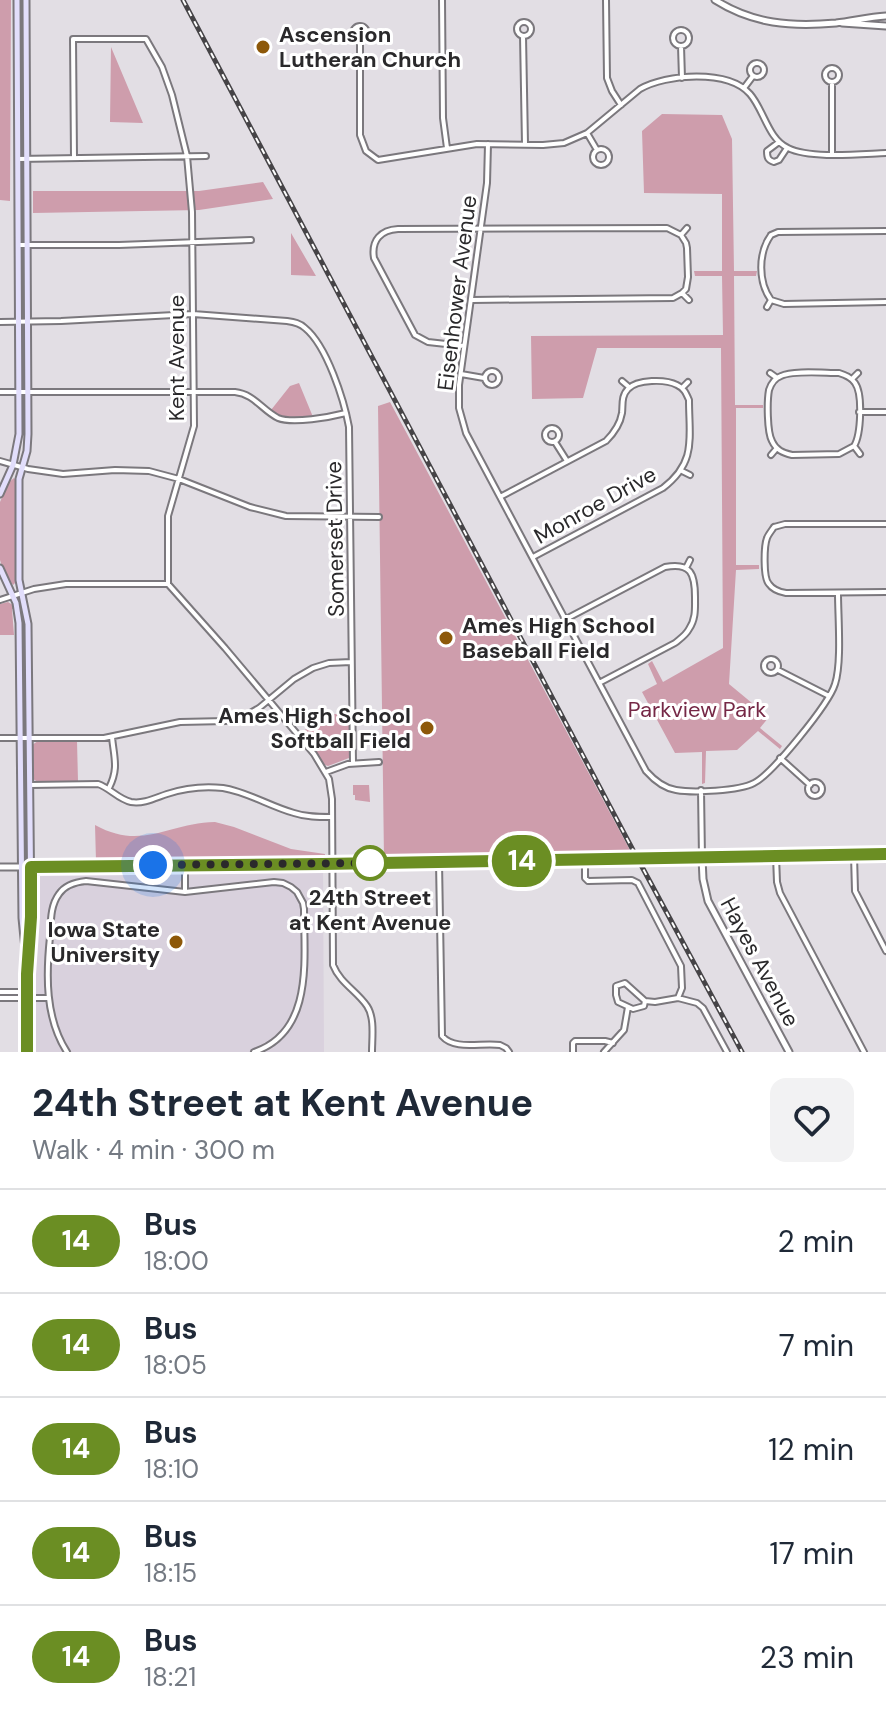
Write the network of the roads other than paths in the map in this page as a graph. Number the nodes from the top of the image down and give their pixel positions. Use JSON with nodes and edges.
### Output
{"nodes":[{"id":1,"x":17,"y":0,"type":"edge"},
{"id":2,"x":26,"y":0,"type":"edge"},
{"id":3,"x":442,"y":0,"type":"edge"},
{"id":4,"x":606,"y":0,"type":"edge"},
{"id":5,"x":715,"y":0,"type":"edge"},
{"id":6,"x":886,"y":16,"type":"edge"},
{"id":7,"x":837,"y":23,"type":"junction"},
{"id":8,"x":886,"y":26,"type":"edge"},
{"id":9,"x":523,"y":36,"type":"dead end"},
{"id":10,"x":360,"y":40,"type":"dead end"},
{"id":11,"x":681,"y":46,"type":"junction"},
{"id":12,"x":753,"y":76,"type":"dead end"},
{"id":13,"x":682,"y":78,"type":"junction"},
{"id":14,"x":832,"y":83,"type":"dead end"},
{"id":15,"x":744,"y":88,"type":"junction"},
{"id":16,"x":621,"y":105,"type":"junction"},
{"id":17,"x":587,"y":133,"type":"junction"},
{"id":18,"x":779,"y":142,"type":"junction"},
{"id":19,"x":488,"y":144,"type":"junction"},
{"id":20,"x":525,"y":144,"type":"junction"},
{"id":21,"x":447,"y":148,"type":"junction"},
{"id":22,"x":787,"y":148,"type":"junction"},
{"id":23,"x":597,"y":150,"type":"dead end"},
{"id":24,"x":886,"y":153,"type":"edge"},
{"id":25,"x":832,"y":154,"type":"junction"},
{"id":26,"x":187,"y":156,"type":"junction"},
{"id":27,"x":206,"y":156,"type":"dead end"},
{"id":28,"x":74,"y":158,"type":"junction"},
{"id":29,"x":18,"y":159,"type":"junction"},
{"id":30,"x":28,"y":159,"type":"junction"},
{"id":31,"x":687,"y":228,"type":"dead end"},
{"id":32,"x":481,"y":229,"type":"junction"},
{"id":33,"x":886,"y":231,"type":"edge"},
{"id":34,"x":681,"y":235,"type":"junction"},
{"id":35,"x":251,"y":240,"type":"dead end"},
{"id":36,"x":192,"y":243,"type":"junction"},
{"id":37,"x":18,"y":245,"type":"junction"},
{"id":38,"x":28,"y":245,"type":"junction"},
{"id":39,"x":682,"y":293,"type":"junction"},
{"id":40,"x":472,"y":300,"type":"junction"},
{"id":41,"x":689,"y":300,"type":"dead end"},
{"id":42,"x":771,"y":300,"type":"junction"},
{"id":43,"x":886,"y":302,"type":"edge"},
{"id":44,"x":767,"y":307,"type":"dead end"},
{"id":45,"x":193,"y":314,"type":"junction"},
{"id":46,"x":0,"y":322,"type":"edge"},
{"id":47,"x":18,"y":322,"type":"junction"},
{"id":48,"x":28,"y":322,"type":"junction"},
{"id":49,"x":464,"y":346,"type":"junction"},
{"id":50,"x":770,"y":373,"type":"dead end"},
{"id":51,"x":858,"y":373,"type":"dead end"},
{"id":52,"x":461,"y":374,"type":"junction"},
{"id":53,"x":484,"y":378,"type":"dead end"},
{"id":54,"x":777,"y":378,"type":"junction"},
{"id":55,"x":852,"y":379,"type":"junction"},
{"id":56,"x":622,"y":381,"type":"dead end"},
{"id":57,"x":688,"y":382,"type":"dead end"},
{"id":58,"x":629,"y":387,"type":"junction"},
{"id":59,"x":682,"y":388,"type":"junction"},
{"id":60,"x":0,"y":392,"type":"edge"},
{"id":61,"x":18,"y":392,"type":"junction"},
{"id":62,"x":28,"y":392,"type":"junction"},
{"id":63,"x":193,"y":393,"type":"junction"},
{"id":64,"x":859,"y":412,"type":"junction"},
{"id":65,"x":886,"y":412,"type":"edge"},
{"id":66,"x":346,"y":413,"type":"junction"},
{"id":67,"x":555,"y":442,"type":"dead end"},
{"id":68,"x":854,"y":446,"type":"junction"},
{"id":69,"x":777,"y":448,"type":"junction"},
{"id":70,"x":860,"y":454,"type":"dead end"},
{"id":71,"x":771,"y":455,"type":"dead end"},
{"id":72,"x":0,"y":461,"type":"edge"},
{"id":73,"x":567,"y":461,"type":"junction"},
{"id":74,"x":13,"y":465,"type":"junction"},
{"id":75,"x":22,"y":468,"type":"junction"},
{"id":76,"x":682,"y":471,"type":"junction"},
{"id":77,"x":690,"y":475,"type":"dead end"},
{"id":78,"x":179,"y":479,"type":"junction"},
{"id":79,"x":0,"y":494,"type":"edge"},
{"id":80,"x":500,"y":497,"type":"junction"},
{"id":81,"x":351,"y":517,"type":"junction"},
{"id":82,"x":379,"y":517,"type":"dead end"},
{"id":83,"x":770,"y":522,"type":"dead end"},
{"id":84,"x":886,"y":524,"type":"edge"},
{"id":85,"x":774,"y":527,"type":"junction"},
{"id":86,"x":533,"y":557,"type":"junction"},
{"id":87,"x":690,"y":560,"type":"dead end"},
{"id":88,"x":0,"y":568,"type":"edge"},
{"id":89,"x":686,"y":568,"type":"junction"},
{"id":90,"x":168,"y":584,"type":"junction"},
{"id":91,"x":773,"y":588,"type":"junction"},
{"id":92,"x":886,"y":592,"type":"edge"},
{"id":93,"x":22,"y":593,"type":"junction"},
{"id":94,"x":838,"y":593,"type":"junction"},
{"id":95,"x":769,"y":594,"type":"dead end"},
{"id":96,"x":13,"y":596,"type":"junction"},
{"id":97,"x":0,"y":600,"type":"edge"},
{"id":98,"x":566,"y":619,"type":"junction"},
{"id":99,"x":352,"y":662,"type":"junction"},
{"id":100,"x":778,"y":670,"type":"dead end"},
{"id":101,"x":599,"y":683,"type":"junction"},
{"id":102,"x":829,"y":696,"type":"junction"},
{"id":103,"x":269,"y":700,"type":"junction"},
{"id":104,"x":112,"y":737,"type":"junction"},
{"id":105,"x":0,"y":738,"type":"edge"},
{"id":106,"x":29,"y":738,"type":"junction"},
{"id":107,"x":20,"y":739,"type":"junction"},
{"id":108,"x":780,"y":758,"type":"junction"},
{"id":109,"x":379,"y":762,"type":"dead end"},
{"id":110,"x":353,"y":763,"type":"junction"},
{"id":111,"x":326,"y":772,"type":"junction"},
{"id":112,"x":30,"y":785,"type":"junction"},
{"id":113,"x":810,"y":785,"type":"dead end"},
{"id":114,"x":109,"y":788,"type":"junction"},
{"id":115,"x":701,"y":790,"type":"junction"},
{"id":116,"x":331,"y":817,"type":"junction"},
{"id":117,"x":886,"y":854,"type":"edge"},
{"id":118,"x":854,"y":855,"type":"junction"},
{"id":119,"x":776,"y":856,"type":"junction"},
{"id":120,"x":702,"y":858,"type":"junction"},
{"id":121,"x":585,"y":860,"type":"junction"},
{"id":122,"x":439,"y":862,"type":"junction"},
{"id":123,"x":333,"y":864,"type":"junction"},
{"id":124,"x":185,"y":865,"type":"junction"},
{"id":125,"x":0,"y":867,"type":"edge"},
{"id":126,"x":22,"y":867,"type":"junction"},
{"id":127,"x":31,"y":867,"type":"junction"},
{"id":128,"x":185,"y":892,"type":"junction"},
{"id":129,"x":886,"y":951,"type":"edge"},
{"id":130,"x":27,"y":974,"type":"junction"},
{"id":131,"x":0,"y":995,"type":"edge"},
{"id":132,"x":27,"y":995,"type":"junction"},
{"id":133,"x":49,"y":998,"type":"junction"},
{"id":134,"x":678,"y":998,"type":"junction"},
{"id":135,"x":645,"y":1001,"type":"junction"},
{"id":136,"x":628,"y":1007,"type":"junction"},
{"id":137,"x":613,"y":1043,"type":"junction"},
{"id":138,"x":27,"y":1052,"type":"edge"},
{"id":139,"x":67,"y":1052,"type":"edge"},
{"id":140,"x":254,"y":1052,"type":"edge"},
{"id":141,"x":372,"y":1052,"type":"edge"},
{"id":142,"x":509,"y":1052,"type":"edge"},
{"id":143,"x":573,"y":1052,"type":"edge"},
{"id":144,"x":604,"y":1052,"type":"edge"},
{"id":145,"x":727,"y":1052,"type":"edge"},
{"id":146,"x":789,"y":1052,"type":"edge"},
{"id":147,"x":864,"y":1052,"type":"edge"}],
"edges":[{"from":1,"to":29,"type":"main road"},
{"from":2,"to":30,"type":"main road"},
{"from":3,"to":21,"type":"street"},
{"from":4,"to":16,"type":"street"},
{"from":5,"to":7,"type":"street"},
{"from":6,"to":7,"type":"street"},
{"from":7,"to":8,"type":"street"},
{"from":9,"to":20,"type":"street"},
{"from":10,"to":21,"type":"street"},
{"from":11,"to":11,"type":"street"},
{"from":11,"to":13,"type":"street"},
{"from":12,"to":15,"type":"street"},
{"from":13,"to":15,"type":"street"},
{"from":13,"to":16,"type":"street"},
{"from":14,"to":25,"type":"street"},
{"from":15,"to":18,"type":"street"},
{"from":16,"to":17,"type":"street"},
{"from":17,"to":20,"type":"street"},
{"from":17,"to":23,"type":"street"},
{"from":18,"to":22,"type":"street"},
{"from":18,"to":22,"type":"street"},
{"from":19,"to":20,"type":"street"},
{"from":19,"to":21,"type":"street"},
{"from":19,"to":32,"type":"street","name":"Eisenhower Avenue"},
{"from":22,"to":25,"type":"street"},
{"from":24,"to":25,"type":"street"},
{"from":26,"to":27,"type":"street"},
{"from":26,"to":28,"type":"street"},
{"from":26,"to":28,"type":"street","name":"Kent Avenue"},
{"from":26,"to":36,"type":"street","name":"Kent Avenue"},
{"from":28,"to":30,"type":"street"},
{"from":29,"to":30,"type":"street"},
{"from":29,"to":37,"type":"main road"},
{"from":30,"to":38,"type":"main road"},
{"from":31,"to":34,"type":"street"},
{"from":32,"to":34,"type":"street"},
{"from":32,"to":40,"type":"street","name":"Eisenhower Avenue"},
{"from":32,"to":49,"type":"street"},
{"from":33,"to":42,"type":"street"},
{"from":34,"to":39,"type":"street"},
{"from":35,"to":36,"type":"street"},
{"from":36,"to":38,"type":"street"},
{"from":36,"to":45,"type":"street","name":"Kent Avenue"},
{"from":37,"to":38,"type":"street"},
{"from":37,"to":47,"type":"main road"},
{"from":38,"to":48,"type":"main road"},
{"from":39,"to":40,"type":"street"},
{"from":39,"to":41,"type":"street"},
{"from":40,"to":49,"type":"street","name":"Eisenhower Avenue"},
{"from":42,"to":43,"type":"street"},
{"from":42,"to":44,"type":"street"},
{"from":45,"to":48,"type":"street"},
{"from":45,"to":63,"type":"street","name":"Kent Avenue"},
{"from":45,"to":66,"type":"street","name":"Somerset Drive"},
{"from":46,"to":47,"type":"street"},
{"from":47,"to":48,"type":"street"},
{"from":47,"to":61,"type":"main road"},
{"from":48,"to":62,"type":"main road"},
{"from":49,"to":52,"type":"street","name":"Eisenhower Avenue"},
{"from":50,"to":54,"type":"street"},
{"from":51,"to":55,"type":"street"},
{"from":52,"to":53,"type":"street"},
{"from":52,"to":80,"type":"street","name":"Eisenhower Avenue"},
{"from":54,"to":55,"type":"street"},
{"from":54,"to":69,"type":"street"},
{"from":55,"to":64,"type":"street"},
{"from":56,"to":58,"type":"street"},
{"from":57,"to":59,"type":"street"},
{"from":58,"to":59,"type":"street"},
{"from":58,"to":73,"type":"street"},
{"from":59,"to":76,"type":"street","name":"Monroe Drive"},
{"from":60,"to":61,"type":"street"},
{"from":61,"to":62,"type":"street"},
{"from":61,"to":74,"type":"main road"},
{"from":62,"to":63,"type":"street"},
{"from":62,"to":75,"type":"main road"},
{"from":63,"to":66,"type":"street"},
{"from":63,"to":78,"type":"street","name":"Kent Avenue"},
{"from":64,"to":65,"type":"street"},
{"from":64,"to":68,"type":"street"},
{"from":66,"to":81,"type":"street","name":"Somerset Drive"},
{"from":67,"to":73,"type":"street"},
{"from":68,"to":69,"type":"street"},
{"from":68,"to":70,"type":"street"},
{"from":69,"to":71,"type":"street"},
{"from":72,"to":74,"type":"street"},
{"from":73,"to":80,"type":"street"},
{"from":74,"to":75,"type":"street"},
{"from":74,"to":79,"type":"main road"},
{"from":75,"to":78,"type":"street"},
{"from":75,"to":93,"type":"main road"},
{"from":76,"to":77,"type":"street"},
{"from":76,"to":86,"type":"street","name":"Monroe Drive"},
{"from":78,"to":81,"type":"street"},
{"from":78,"to":90,"type":"street","name":"Kent Avenue"},
{"from":80,"to":86,"type":"street","name":"Eisenhower Avenue"},
{"from":81,"to":82,"type":"street"},
{"from":81,"to":99,"type":"street","name":"Somerset Drive"},
{"from":83,"to":85,"type":"street"},
{"from":84,"to":85,"type":"street"},
{"from":85,"to":91,"type":"street"},
{"from":86,"to":98,"type":"street","name":"Eisenhower Avenue"},
{"from":87,"to":89,"type":"street"},
{"from":88,"to":96,"type":"main road"},
{"from":89,"to":98,"type":"street"},
{"from":89,"to":101,"type":"street"},
{"from":90,"to":93,"type":"street"},
{"from":90,"to":103,"type":"street"},
{"from":91,"to":94,"type":"street"},
{"from":91,"to":95,"type":"street"},
{"from":92,"to":94,"type":"street"},
{"from":93,"to":96,"type":"street"},
{"from":93,"to":106,"type":"main road"},
{"from":94,"to":102,"type":"street"},
{"from":96,"to":97,"type":"street"},
{"from":96,"to":107,"type":"main road"},
{"from":98,"to":101,"type":"street","name":"Eisenhower Avenue"},
{"from":99,"to":103,"type":"street"},
{"from":99,"to":110,"type":"street","name":"Somerset Drive"},
{"from":100,"to":102,"type":"street"},
{"from":101,"to":115,"type":"street","name":"Eisenhower Avenue"},
{"from":102,"to":108,"type":"street","name":"Eisenhower Avenue"},
{"from":103,"to":104,"type":"street"},
{"from":103,"to":111,"type":"street"},
{"from":104,"to":106,"type":"street"},
{"from":104,"to":114,"type":"street"},
{"from":105,"to":107,"type":"street"},
{"from":106,"to":107,"type":"street"},
{"from":106,"to":112,"type":"main road"},
{"from":107,"to":126,"type":"main road"},
{"from":108,"to":113,"type":"street"},
{"from":108,"to":115,"type":"street","name":"Eisenhower Avenue"},
{"from":109,"to":110,"type":"street"},
{"from":110,"to":111,"type":"street"},
{"from":111,"to":116,"type":"street"},
{"from":112,"to":114,"type":"street"},
{"from":112,"to":127,"type":"main road"},
{"from":114,"to":116,"type":"street"},
{"from":115,"to":120,"type":"street","name":"Hayes Avenue"},
{"from":116,"to":123,"type":"street"},
{"from":117,"to":118,"type":"main road"},
{"from":118,"to":119,"type":"main road"},
{"from":118,"to":129,"type":"street"},
{"from":119,"to":120,"type":"main road"},
{"from":119,"to":147,"type":"street"},
{"from":120,"to":121,"type":"main road"},
{"from":120,"to":146,"type":"street","name":"Hayes Avenue"},
{"from":121,"to":122,"type":"main road"},
{"from":121,"to":134,"type":"street"},
{"from":122,"to":123,"type":"main road"},
{"from":122,"to":142,"type":"street"},
{"from":123,"to":124,"type":"main road"},
{"from":123,"to":141,"type":"street"},
{"from":124,"to":127,"type":"main road"},
{"from":124,"to":128,"type":"street"},
{"from":125,"to":126,"type":"street"},
{"from":126,"to":127,"type":"main road"},
{"from":126,"to":130,"type":"main road"},
{"from":127,"to":130,"type":"main road"},
{"from":128,"to":133,"type":"street"},
{"from":128,"to":140,"type":"street"},
{"from":130,"to":132,"type":"main road"},
{"from":131,"to":132,"type":"street"},
{"from":132,"to":133,"type":"street"},
{"from":132,"to":138,"type":"main road"},
{"from":133,"to":139,"type":"street"},
{"from":134,"to":135,"type":"street"},
{"from":134,"to":145,"type":"street"},
{"from":135,"to":136,"type":"street"},
{"from":135,"to":136,"type":"street"},
{"from":136,"to":137,"type":"street"},
{"from":137,"to":143,"type":"street"},
{"from":137,"to":144,"type":"street"}]}
